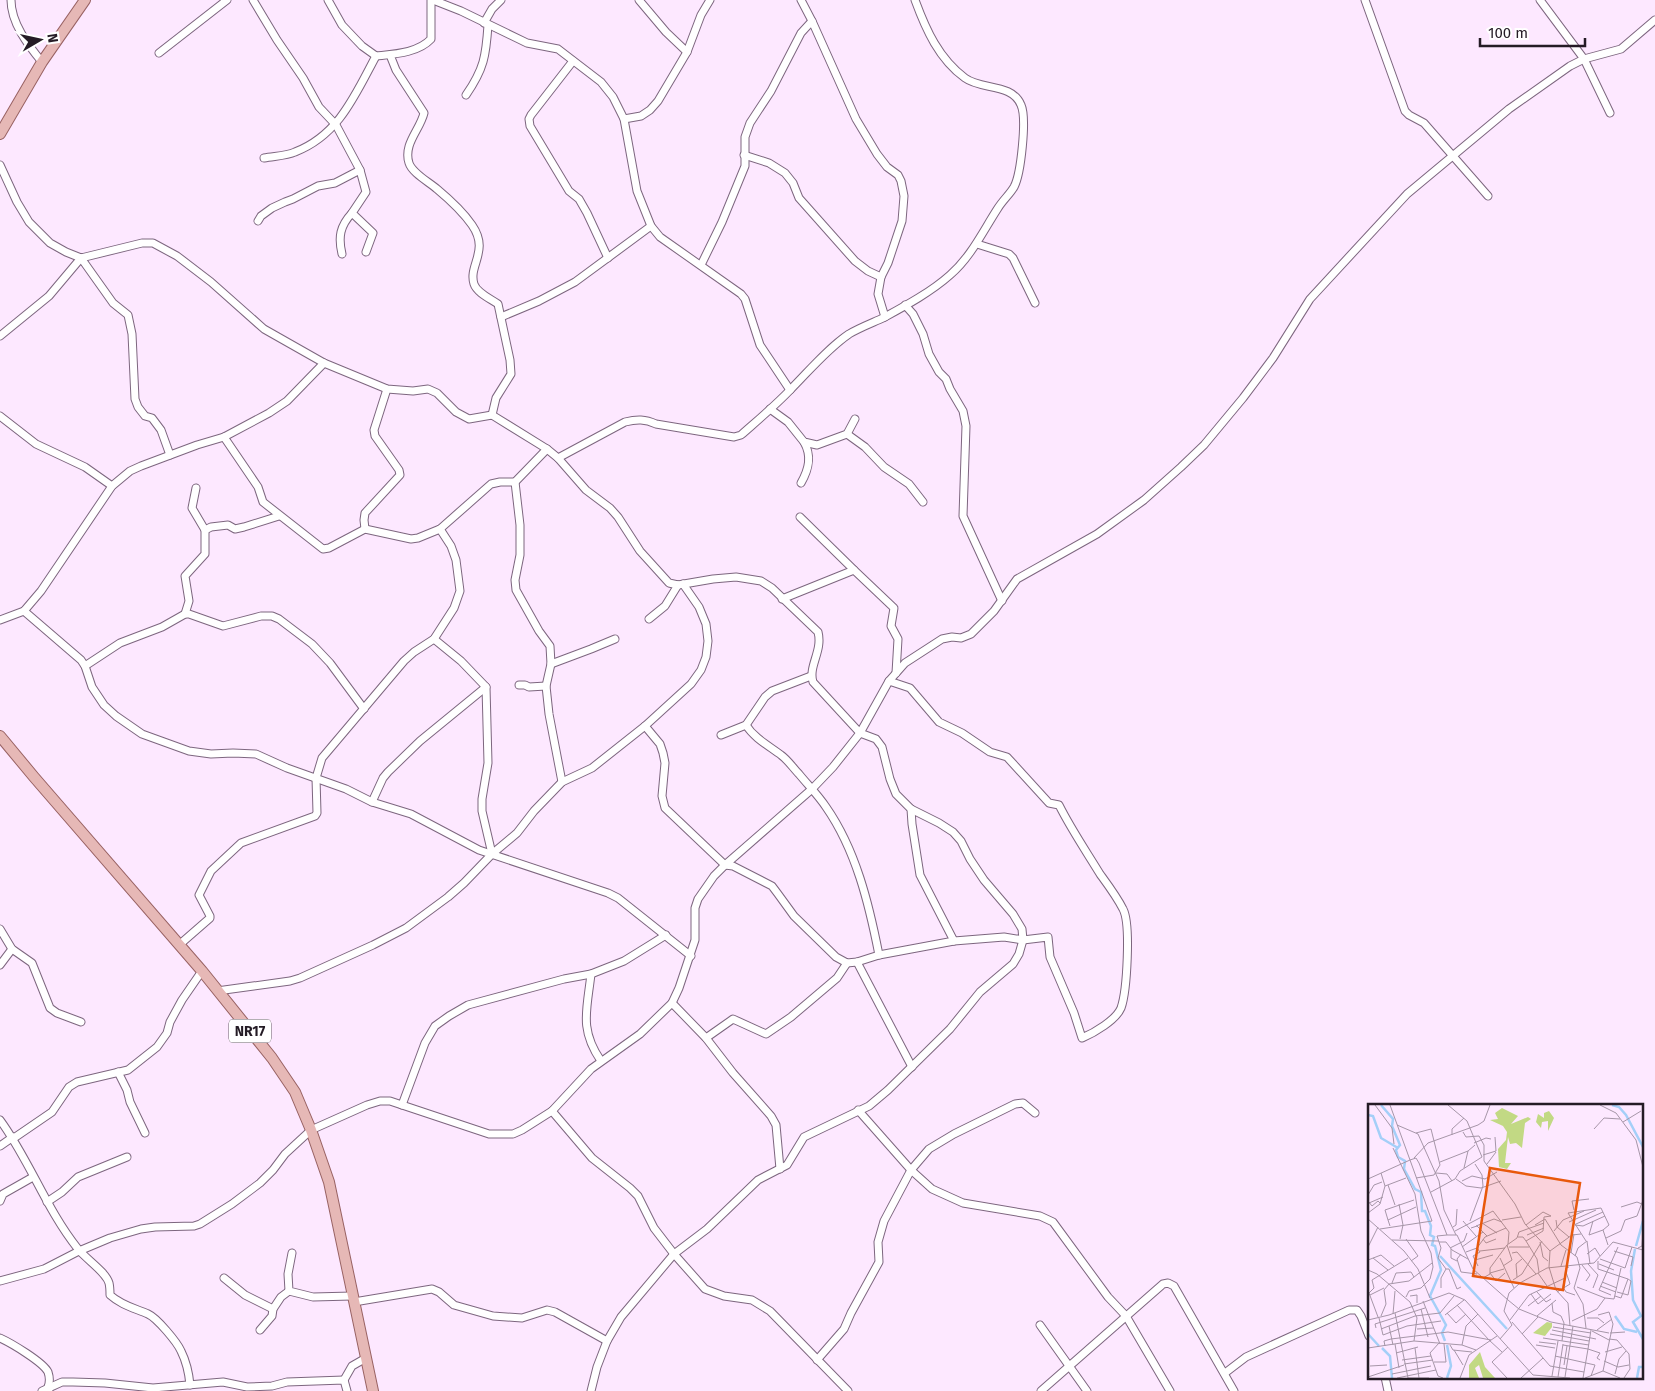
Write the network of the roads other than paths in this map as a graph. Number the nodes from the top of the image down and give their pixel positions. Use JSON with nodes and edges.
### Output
{"nodes":[{"id":1,"x":11,"y":0,"type":"edge"},
{"id":2,"x":85,"y":0,"type":"edge"},
{"id":3,"x":228,"y":0,"type":"edge"},
{"id":4,"x":253,"y":0,"type":"edge"},
{"id":5,"x":328,"y":0,"type":"edge"},
{"id":6,"x":432,"y":0,"type":"edge"},
{"id":7,"x":501,"y":0,"type":"edge"},
{"id":8,"x":639,"y":0,"type":"edge"},
{"id":9,"x":710,"y":0,"type":"edge"},
{"id":10,"x":800,"y":0,"type":"edge"},
{"id":11,"x":915,"y":0,"type":"edge"},
{"id":12,"x":1365,"y":0,"type":"edge"},
{"id":13,"x":1540,"y":0,"type":"edge"},
{"id":14,"x":1655,"y":20,"type":"edge"},
{"id":15,"x":812,"y":21,"type":"junction"},
{"id":16,"x":486,"y":24,"type":"junction"},
{"id":17,"x":687,"y":52,"type":"junction"},
{"id":18,"x":159,"y":53,"type":"dead end"},
{"id":19,"x":390,"y":55,"type":"junction"},
{"id":20,"x":376,"y":56,"type":"junction"},
{"id":21,"x":1584,"y":59,"type":"junction"},
{"id":22,"x":574,"y":61,"type":"junction"},
{"id":23,"x":42,"y":62,"type":"junction"},
{"id":24,"x":466,"y":95,"type":"dead end"},
{"id":25,"x":1610,"y":113,"type":"dead end"},
{"id":26,"x":624,"y":119,"type":"junction"},
{"id":27,"x":336,"y":125,"type":"junction"},
{"id":28,"x":0,"y":134,"type":"edge"},
{"id":29,"x":744,"y":155,"type":"junction"},
{"id":30,"x":1454,"y":156,"type":"junction"},
{"id":31,"x":264,"y":158,"type":"dead end"},
{"id":32,"x":0,"y":165,"type":"edge"},
{"id":33,"x":360,"y":170,"type":"junction"},
{"id":34,"x":1488,"y":196,"type":"dead end"},
{"id":35,"x":352,"y":213,"type":"junction"},
{"id":36,"x":258,"y":221,"type":"dead end"},
{"id":37,"x":651,"y":226,"type":"junction"},
{"id":38,"x":976,"y":244,"type":"junction"},
{"id":39,"x":366,"y":252,"type":"dead end"},
{"id":40,"x":342,"y":254,"type":"dead end"},
{"id":41,"x":81,"y":258,"type":"junction"},
{"id":42,"x":608,"y":258,"type":"junction"},
{"id":43,"x":700,"y":265,"type":"junction"},
{"id":44,"x":881,"y":277,"type":"junction"},
{"id":45,"x":1035,"y":303,"type":"dead end"},
{"id":46,"x":905,"y":305,"type":"junction"},
{"id":47,"x":501,"y":317,"type":"junction"},
{"id":48,"x":885,"y":317,"type":"junction"},
{"id":49,"x":0,"y":336,"type":"edge"},
{"id":50,"x":324,"y":363,"type":"junction"},
{"id":51,"x":387,"y":389,"type":"junction"},
{"id":52,"x":790,"y":390,"type":"junction"},
{"id":53,"x":770,"y":409,"type":"junction"},
{"id":54,"x":492,"y":415,"type":"junction"},
{"id":55,"x":0,"y":418,"type":"edge"},
{"id":56,"x":855,"y":419,"type":"dead end"},
{"id":57,"x":847,"y":434,"type":"junction"},
{"id":58,"x":224,"y":437,"type":"junction"},
{"id":59,"x":804,"y":442,"type":"junction"},
{"id":60,"x":547,"y":449,"type":"junction"},
{"id":61,"x":170,"y":456,"type":"junction"},
{"id":62,"x":558,"y":458,"type":"junction"},
{"id":63,"x":515,"y":482,"type":"junction"},
{"id":64,"x":801,"y":483,"type":"dead end"},
{"id":65,"x":112,"y":486,"type":"junction"},
{"id":66,"x":196,"y":488,"type":"dead end"},
{"id":67,"x":923,"y":502,"type":"dead end"},
{"id":68,"x":280,"y":516,"type":"junction"},
{"id":69,"x":800,"y":517,"type":"dead end"},
{"id":70,"x":365,"y":529,"type":"junction"},
{"id":71,"x":440,"y":529,"type":"junction"},
{"id":72,"x":205,"y":530,"type":"junction"},
{"id":73,"x":854,"y":570,"type":"junction"},
{"id":74,"x":680,"y":585,"type":"junction"},
{"id":75,"x":782,"y":599,"type":"junction"},
{"id":76,"x":1002,"y":600,"type":"junction"},
{"id":77,"x":24,"y":611,"type":"junction"},
{"id":78,"x":185,"y":614,"type":"junction"},
{"id":79,"x":649,"y":619,"type":"dead end"},
{"id":80,"x":0,"y":620,"type":"edge"},
{"id":81,"x":615,"y":638,"type":"dead end"},
{"id":82,"x":434,"y":639,"type":"junction"},
{"id":83,"x":551,"y":664,"type":"junction"},
{"id":84,"x":86,"y":666,"type":"junction"},
{"id":85,"x":896,"y":673,"type":"junction"},
{"id":86,"x":811,"y":676,"type":"junction"},
{"id":87,"x":889,"y":681,"type":"junction"},
{"id":88,"x":519,"y":685,"type":"dead end"},
{"id":89,"x":546,"y":686,"type":"junction"},
{"id":90,"x":486,"y":687,"type":"junction"},
{"id":91,"x":364,"y":709,"type":"junction"},
{"id":92,"x":746,"y":725,"type":"junction"},
{"id":93,"x":645,"y":726,"type":"junction"},
{"id":94,"x":860,"y":733,"type":"junction"},
{"id":95,"x":721,"y":735,"type":"dead end"},
{"id":96,"x":0,"y":736,"type":"edge"},
{"id":97,"x":316,"y":778,"type":"junction"},
{"id":98,"x":562,"y":782,"type":"junction"},
{"id":99,"x":812,"y":790,"type":"junction"},
{"id":100,"x":372,"y":802,"type":"junction"},
{"id":101,"x":911,"y":809,"type":"junction"},
{"id":102,"x":492,"y":854,"type":"junction"},
{"id":103,"x":725,"y":865,"type":"junction"},
{"id":104,"x":0,"y":929,"type":"edge"},
{"id":105,"x":666,"y":935,"type":"junction"},
{"id":106,"x":1023,"y":940,"type":"junction"},
{"id":107,"x":954,"y":941,"type":"junction"},
{"id":108,"x":178,"y":945,"type":"junction"},
{"id":109,"x":12,"y":948,"type":"junction"},
{"id":110,"x":879,"y":955,"type":"junction"},
{"id":111,"x":691,"y":956,"type":"junction"},
{"id":112,"x":857,"y":962,"type":"junction"},
{"id":113,"x":846,"y":963,"type":"junction"},
{"id":114,"x":0,"y":965,"type":"edge"},
{"id":115,"x":202,"y":971,"type":"junction"},
{"id":116,"x":591,"y":974,"type":"junction"},
{"id":117,"x":217,"y":991,"type":"junction"},
{"id":118,"x":672,"y":1003,"type":"junction"},
{"id":119,"x":81,"y":1022,"type":"dead end"},
{"id":120,"x":706,"y":1038,"type":"junction"},
{"id":121,"x":601,"y":1061,"type":"junction"},
{"id":122,"x":912,"y":1067,"type":"junction"},
{"id":123,"x":118,"y":1072,"type":"junction"},
{"id":124,"x":402,"y":1104,"type":"junction"},
{"id":125,"x":858,"y":1110,"type":"junction"},
{"id":126,"x":552,"y":1111,"type":"junction"},
{"id":127,"x":1035,"y":1113,"type":"dead end"},
{"id":128,"x":0,"y":1120,"type":"edge"},
{"id":129,"x":311,"y":1130,"type":"junction"},
{"id":130,"x":145,"y":1132,"type":"dead end"},
{"id":131,"x":13,"y":1138,"type":"junction"},
{"id":132,"x":0,"y":1146,"type":"edge"},
{"id":133,"x":127,"y":1157,"type":"dead end"},
{"id":134,"x":780,"y":1168,"type":"junction"},
{"id":135,"x":911,"y":1170,"type":"junction"},
{"id":136,"x":34,"y":1177,"type":"junction"},
{"id":137,"x":0,"y":1202,"type":"edge"},
{"id":138,"x":47,"y":1202,"type":"junction"},
{"id":139,"x":79,"y":1251,"type":"junction"},
{"id":140,"x":292,"y":1253,"type":"dead end"},
{"id":141,"x":674,"y":1254,"type":"junction"},
{"id":142,"x":224,"y":1278,"type":"dead end"},
{"id":143,"x":0,"y":1280,"type":"edge"},
{"id":144,"x":289,"y":1291,"type":"junction"},
{"id":145,"x":353,"y":1299,"type":"junction"},
{"id":146,"x":273,"y":1309,"type":"junction"},
{"id":147,"x":1126,"y":1316,"type":"junction"},
{"id":148,"x":1040,"y":1325,"type":"dead end"},
{"id":149,"x":260,"y":1330,"type":"dead end"},
{"id":150,"x":1368,"y":1334,"type":"edge"},
{"id":151,"x":0,"y":1338,"type":"edge"},
{"id":152,"x":607,"y":1340,"type":"junction"},
{"id":153,"x":366,"y":1358,"type":"junction"},
{"id":154,"x":817,"y":1360,"type":"junction"},
{"id":155,"x":1070,"y":1366,"type":"junction"},
{"id":156,"x":1225,"y":1373,"type":"junction"},
{"id":157,"x":1385,"y":1378,"type":"edge"},
{"id":158,"x":344,"y":1380,"type":"junction"},
{"id":159,"x":288,"y":1382,"type":"junction"},
{"id":160,"x":190,"y":1385,"type":"junction"},
{"id":161,"x":47,"y":1390,"type":"edge"},
{"id":162,"x":278,"y":1391,"type":"edge"},
{"id":163,"x":347,"y":1391,"type":"edge"},
{"id":164,"x":373,"y":1391,"type":"edge"},
{"id":165,"x":591,"y":1391,"type":"edge"},
{"id":166,"x":848,"y":1391,"type":"edge"},
{"id":167,"x":1041,"y":1391,"type":"edge"},
{"id":168,"x":1087,"y":1391,"type":"edge"},
{"id":169,"x":1170,"y":1391,"type":"edge"},
{"id":170,"x":1234,"y":1391,"type":"edge"},
{"id":171,"x":1388,"y":1391,"type":"edge"}],
"edges":[{"from":1,"to":23,"type":"street"},
{"from":2,"to":23,"type":"main road"},
{"from":3,"to":18,"type":"street"},
{"from":4,"to":27,"type":"street"},
{"from":5,"to":20,"type":"street"},
{"from":6,"to":16,"type":"street"},
{"from":6,"to":19,"type":"street"},
{"from":7,"to":16,"type":"street"},
{"from":8,"to":17,"type":"street"},
{"from":9,"to":17,"type":"street"},
{"from":10,"to":15,"type":"street"},
{"from":11,"to":38,"type":"street"},
{"from":12,"to":30,"type":"street"},
{"from":13,"to":21,"type":"street"},
{"from":14,"to":21,"type":"street"},
{"from":15,"to":29,"type":"street"},
{"from":15,"to":44,"type":"street"},
{"from":16,"to":22,"type":"street"},
{"from":16,"to":24,"type":"street"},
{"from":17,"to":26,"type":"street"},
{"from":19,"to":20,"type":"street"},
{"from":19,"to":47,"type":"street"},
{"from":20,"to":27,"type":"street"},
{"from":21,"to":25,"type":"street"},
{"from":21,"to":30,"type":"street"},
{"from":22,"to":26,"type":"street"},
{"from":22,"to":42,"type":"street"},
{"from":23,"to":28,"type":"main road"},
{"from":26,"to":37,"type":"street"},
{"from":27,"to":31,"type":"street"},
{"from":27,"to":33,"type":"street"},
{"from":29,"to":43,"type":"street"},
{"from":29,"to":44,"type":"street"},
{"from":30,"to":34,"type":"street"},
{"from":30,"to":76,"type":"street"},
{"from":32,"to":41,"type":"street"},
{"from":33,"to":35,"type":"street"},
{"from":33,"to":36,"type":"street"},
{"from":35,"to":39,"type":"street"},
{"from":35,"to":40,"type":"street"},
{"from":37,"to":42,"type":"street"},
{"from":37,"to":43,"type":"street"},
{"from":38,"to":45,"type":"street"},
{"from":38,"to":46,"type":"street"},
{"from":41,"to":49,"type":"street"},
{"from":41,"to":50,"type":"street"},
{"from":41,"to":61,"type":"street"},
{"from":42,"to":47,"type":"street"},
{"from":43,"to":52,"type":"street"},
{"from":44,"to":48,"type":"street"},
{"from":46,"to":48,"type":"street"},
{"from":46,"to":76,"type":"street"},
{"from":47,"to":54,"type":"street"},
{"from":48,"to":52,"type":"street"},
{"from":50,"to":51,"type":"street"},
{"from":50,"to":58,"type":"street"},
{"from":51,"to":54,"type":"street"},
{"from":51,"to":70,"type":"street"},
{"from":52,"to":53,"type":"street"},
{"from":53,"to":59,"type":"street"},
{"from":53,"to":62,"type":"street"},
{"from":54,"to":60,"type":"street"},
{"from":55,"to":65,"type":"street"},
{"from":56,"to":57,"type":"street"},
{"from":57,"to":59,"type":"street"},
{"from":57,"to":67,"type":"street"},
{"from":58,"to":61,"type":"street"},
{"from":58,"to":68,"type":"street"},
{"from":59,"to":64,"type":"street"},
{"from":60,"to":62,"type":"street"},
{"from":60,"to":63,"type":"street"},
{"from":61,"to":65,"type":"street"},
{"from":62,"to":74,"type":"street"},
{"from":63,"to":71,"type":"street"},
{"from":63,"to":83,"type":"street"},
{"from":65,"to":77,"type":"street"},
{"from":66,"to":72,"type":"street"},
{"from":68,"to":70,"type":"street"},
{"from":68,"to":72,"type":"street"},
{"from":69,"to":73,"type":"street"},
{"from":70,"to":71,"type":"street"},
{"from":71,"to":82,"type":"street"},
{"from":72,"to":78,"type":"street"},
{"from":73,"to":75,"type":"street"},
{"from":73,"to":85,"type":"street"},
{"from":74,"to":75,"type":"street"},
{"from":74,"to":79,"type":"street"},
{"from":74,"to":93,"type":"street"},
{"from":75,"to":86,"type":"street"},
{"from":76,"to":85,"type":"street"},
{"from":77,"to":80,"type":"street"},
{"from":77,"to":84,"type":"street"},
{"from":78,"to":84,"type":"street"},
{"from":78,"to":91,"type":"street"},
{"from":81,"to":83,"type":"street"},
{"from":82,"to":90,"type":"street"},
{"from":82,"to":91,"type":"street"},
{"from":83,"to":89,"type":"street"},
{"from":84,"to":97,"type":"street"},
{"from":85,"to":87,"type":"street"},
{"from":86,"to":92,"type":"street"},
{"from":86,"to":94,"type":"street"},
{"from":87,"to":94,"type":"street"},
{"from":87,"to":106,"type":"street"},
{"from":88,"to":89,"type":"street"},
{"from":89,"to":98,"type":"street"},
{"from":90,"to":100,"type":"street"},
{"from":90,"to":102,"type":"street"},
{"from":91,"to":97,"type":"street"},
{"from":92,"to":95,"type":"street"},
{"from":92,"to":99,"type":"street"},
{"from":93,"to":98,"type":"street"},
{"from":93,"to":103,"type":"street"},
{"from":94,"to":99,"type":"street"},
{"from":94,"to":101,"type":"street"},
{"from":96,"to":108,"type":"main road","number":"NR17"},
{"from":97,"to":100,"type":"street"},
{"from":97,"to":108,"type":"street"},
{"from":98,"to":102,"type":"street"},
{"from":99,"to":103,"type":"street"},
{"from":99,"to":110,"type":"street"},
{"from":100,"to":102,"type":"street"},
{"from":101,"to":106,"type":"street"},
{"from":101,"to":107,"type":"street"},
{"from":102,"to":105,"type":"street"},
{"from":102,"to":117,"type":"street"},
{"from":103,"to":111,"type":"street"},
{"from":103,"to":113,"type":"street"},
{"from":104,"to":109,"type":"street"},
{"from":105,"to":111,"type":"street"},
{"from":105,"to":116,"type":"street"},
{"from":106,"to":107,"type":"street"},
{"from":106,"to":122,"type":"street"},
{"from":107,"to":110,"type":"street"},
{"from":108,"to":115,"type":"main road","number":"NR17"},
{"from":109,"to":114,"type":"street"},
{"from":109,"to":119,"type":"street"},
{"from":110,"to":112,"type":"street"},
{"from":111,"to":118,"type":"street"},
{"from":112,"to":113,"type":"street"},
{"from":112,"to":122,"type":"street"},
{"from":113,"to":120,"type":"street"},
{"from":115,"to":117,"type":"main road","number":"NR17"},
{"from":115,"to":123,"type":"street"},
{"from":116,"to":121,"type":"street"},
{"from":116,"to":124,"type":"street"},
{"from":117,"to":129,"type":"main road","number":"NR17"},
{"from":118,"to":120,"type":"street"},
{"from":118,"to":121,"type":"street"},
{"from":120,"to":134,"type":"street"},
{"from":121,"to":126,"type":"street"},
{"from":122,"to":125,"type":"street"},
{"from":123,"to":130,"type":"street"},
{"from":123,"to":131,"type":"street"},
{"from":124,"to":126,"type":"street"},
{"from":124,"to":129,"type":"street"},
{"from":125,"to":134,"type":"street"},
{"from":125,"to":135,"type":"street"},
{"from":126,"to":141,"type":"street"},
{"from":127,"to":135,"type":"street"},
{"from":128,"to":131,"type":"street"},
{"from":129,"to":139,"type":"street"},
{"from":129,"to":145,"type":"main road","number":"NR17"},
{"from":131,"to":132,"type":"street"},
{"from":131,"to":136,"type":"street"},
{"from":133,"to":138,"type":"street"},
{"from":134,"to":141,"type":"street"},
{"from":135,"to":147,"type":"street"},
{"from":135,"to":154,"type":"street"},
{"from":136,"to":137,"type":"street"},
{"from":136,"to":138,"type":"street"},
{"from":138,"to":139,"type":"street"},
{"from":139,"to":143,"type":"street"},
{"from":139,"to":160,"type":"street"},
{"from":140,"to":144,"type":"street"},
{"from":141,"to":152,"type":"street"},
{"from":141,"to":154,"type":"street"},
{"from":142,"to":146,"type":"street"},
{"from":144,"to":145,"type":"street"},
{"from":144,"to":146,"type":"street"},
{"from":145,"to":152,"type":"street"},
{"from":145,"to":153,"type":"main road","number":"NR17"},
{"from":146,"to":149,"type":"street"},
{"from":147,"to":155,"type":"street"},
{"from":147,"to":156,"type":"street"},
{"from":147,"to":169,"type":"street"},
{"from":148,"to":155,"type":"street"},
{"from":150,"to":156,"type":"street"},
{"from":151,"to":161,"type":"street"},
{"from":152,"to":165,"type":"street"},
{"from":153,"to":158,"type":"street"},
{"from":153,"to":164,"type":"main road","number":"NR17"},
{"from":154,"to":166,"type":"street"},
{"from":155,"to":167,"type":"street"},
{"from":155,"to":168,"type":"street"},
{"from":156,"to":170,"type":"street"},
{"from":157,"to":171,"type":"street"},
{"from":158,"to":159,"type":"street"},
{"from":158,"to":163,"type":"street"},
{"from":159,"to":160,"type":"street"},
{"from":159,"to":162,"type":"street"},
{"from":160,"to":161,"type":"street"}]}
